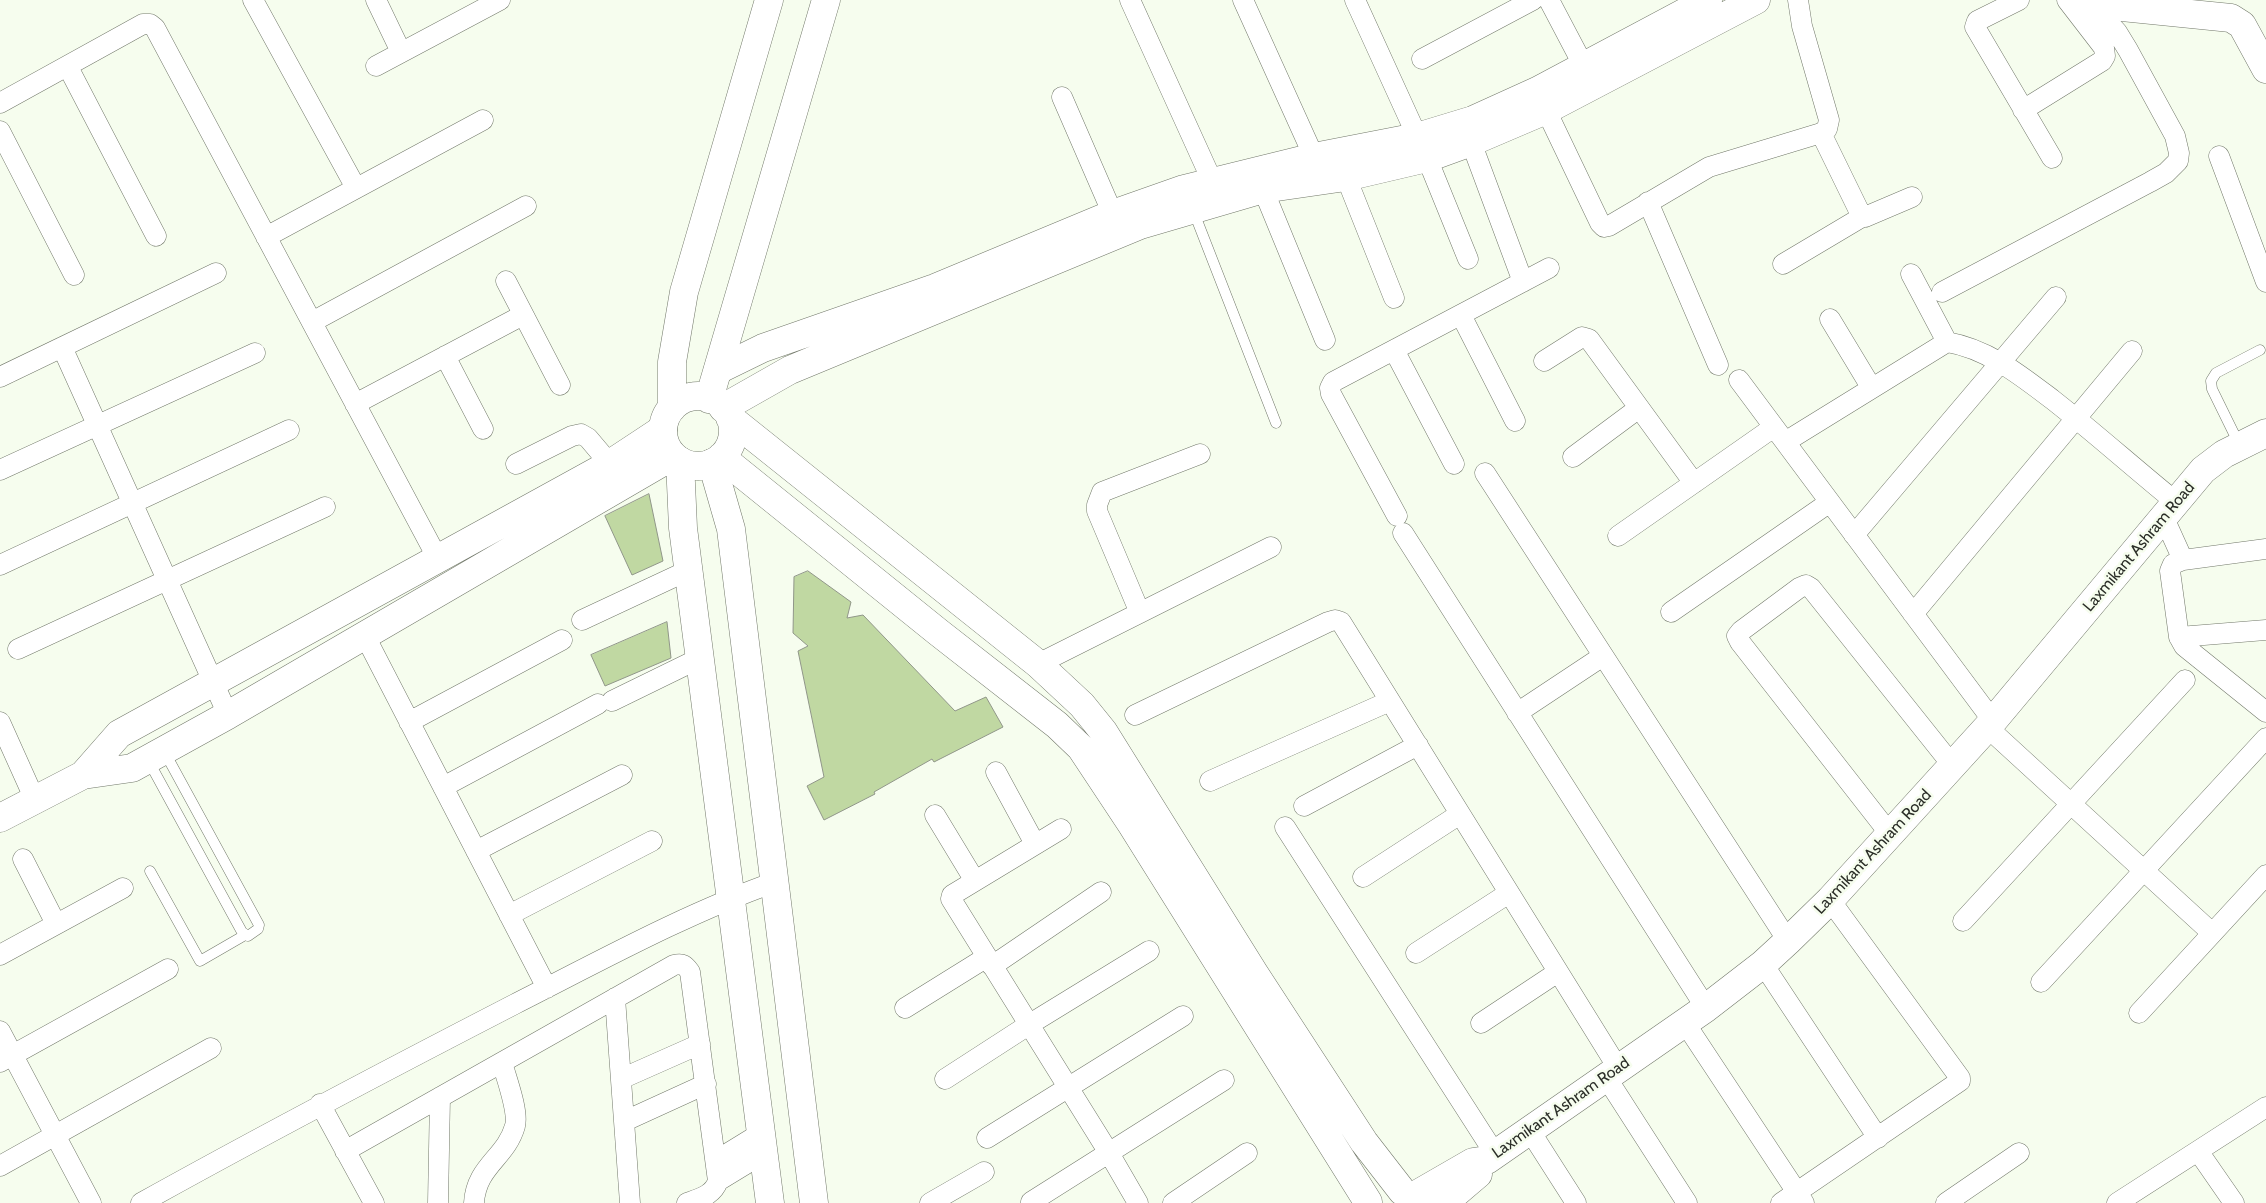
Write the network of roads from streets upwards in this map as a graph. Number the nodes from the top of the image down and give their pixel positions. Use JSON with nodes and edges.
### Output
{"nodes":[{"id":1,"x":253,"y":0,"type":"edge"},
{"id":2,"x":376,"y":0,"type":"edge"},
{"id":3,"x":500,"y":0,"type":"edge"},
{"id":4,"x":769,"y":0,"type":"edge"},
{"id":5,"x":826,"y":0,"type":"edge"},
{"id":6,"x":1130,"y":0,"type":"edge"},
{"id":7,"x":1243,"y":0,"type":"edge"},
{"id":8,"x":1355,"y":0,"type":"edge"},
{"id":9,"x":1533,"y":0,"type":"edge"},
{"id":10,"x":1549,"y":0,"type":"edge"},
{"id":11,"x":1708,"y":0,"type":"edge"},
{"id":12,"x":1756,"y":0,"type":"edge"},
{"id":13,"x":1798,"y":0,"type":"edge"},
{"id":14,"x":2067,"y":0,"type":"edge"},
{"id":15,"x":2088,"y":0,"type":"edge"},
{"id":16,"x":2099,"y":0,"type":"edge"},
{"id":17,"x":2011,"y":2,"type":"edge"},
{"id":18,"x":479,"y":5,"type":"edge"},
{"id":19,"x":401,"y":52,"type":"junction"},
{"id":20,"x":1422,"y":59,"type":"dead end"},
{"id":21,"x":376,"y":66,"type":"dead end"},
{"id":22,"x":68,"y":67,"type":"junction"},
{"id":23,"x":2266,"y":69,"type":"edge"},
{"id":24,"x":1588,"y":76,"type":"junction"},
{"id":25,"x":1062,"y":97,"type":"dead end"},
{"id":26,"x":0,"y":103,"type":"edge"},
{"id":27,"x":1546,"y":110,"type":"junction"},
{"id":28,"x":2023,"y":110,"type":"junction"},
{"id":29,"x":483,"y":120,"type":"dead end"},
{"id":30,"x":0,"y":131,"type":"edge"},
{"id":31,"x":1821,"y":133,"type":"junction"},
{"id":32,"x":1471,"y":142,"type":"junction"},
{"id":33,"x":1422,"y":147,"type":"junction"},
{"id":34,"x":2218,"y":156,"type":"dead end"},
{"id":35,"x":1314,"y":157,"type":"junction"},
{"id":36,"x":2052,"y":158,"type":"dead end"},
{"id":37,"x":1346,"y":177,"type":"junction"},
{"id":38,"x":356,"y":188,"type":"junction"},
{"id":39,"x":1263,"y":189,"type":"junction"},
{"id":40,"x":1216,"y":191,"type":"junction"},
{"id":41,"x":1912,"y":197,"type":"dead end"},
{"id":42,"x":1648,"y":202,"type":"junction"},
{"id":43,"x":526,"y":206,"type":"dead end"},
{"id":44,"x":1862,"y":217,"type":"junction"},
{"id":45,"x":1117,"y":223,"type":"junction"},
{"id":46,"x":156,"y":236,"type":"dead end"},
{"id":47,"x":266,"y":236,"type":"junction"},
{"id":48,"x":1468,"y":259,"type":"dead end"},
{"id":49,"x":1783,"y":264,"type":"dead end"},
{"id":50,"x":1549,"y":268,"type":"dead end"},
{"id":51,"x":216,"y":273,"type":"dead end"},
{"id":52,"x":1911,"y":274,"type":"dead end"},
{"id":53,"x":74,"y":275,"type":"dead end"},
{"id":54,"x":506,"y":281,"type":"dead end"},
{"id":55,"x":1523,"y":282,"type":"junction"},
{"id":56,"x":2266,"y":282,"type":"edge"},
{"id":57,"x":1942,"y":292,"type":"dead end"},
{"id":58,"x":2056,"y":297,"type":"dead end"},
{"id":59,"x":1394,"y":298,"type":"dead end"},
{"id":60,"x":523,"y":315,"type":"junction"},
{"id":61,"x":1461,"y":315,"type":"junction"},
{"id":62,"x":1830,"y":319,"type":"dead end"},
{"id":63,"x":312,"y":322,"type":"junction"},
{"id":64,"x":1325,"y":340,"type":"dead end"},
{"id":65,"x":1946,"y":342,"type":"junction"},
{"id":66,"x":62,"y":347,"type":"junction"},
{"id":67,"x":1394,"y":350,"type":"junction"},
{"id":68,"x":2132,"y":351,"type":"dead end"},
{"id":69,"x":255,"y":353,"type":"dead end"},
{"id":70,"x":445,"y":356,"type":"junction"},
{"id":71,"x":1544,"y":361,"type":"dead end"},
{"id":72,"x":2001,"y":362,"type":"junction"},
{"id":73,"x":1718,"y":365,"type":"dead end"},
{"id":74,"x":718,"y":370,"type":"junction"},
{"id":75,"x":0,"y":377,"type":"edge"},
{"id":76,"x":1739,"y":380,"type":"dead end"},
{"id":77,"x":560,"y":385,"type":"dead end"},
{"id":78,"x":1871,"y":388,"type":"junction"},
{"id":79,"x":355,"y":404,"type":"junction"},
{"id":80,"x":721,"y":408,"type":"junction"},
{"id":81,"x":1638,"y":408,"type":"junction"},
{"id":82,"x":668,"y":418,"type":"junction"},
{"id":83,"x":2077,"y":418,"type":"junction"},
{"id":84,"x":1515,"y":421,"type":"dead end"},
{"id":85,"x":97,"y":426,"type":"junction"},
{"id":86,"x":483,"y":429,"type":"dead end"},
{"id":87,"x":289,"y":430,"type":"dead end"},
{"id":88,"x":2266,"y":433,"type":"edge"},
{"id":89,"x":1779,"y":434,"type":"junction"},
{"id":90,"x":1200,"y":454,"type":"dead end"},
{"id":91,"x":1573,"y":457,"type":"dead end"},
{"id":92,"x":677,"y":458,"type":"junction"},
{"id":93,"x":716,"y":460,"type":"junction"},
{"id":94,"x":516,"y":464,"type":"dead end"},
{"id":95,"x":610,"y":464,"type":"junction"},
{"id":96,"x":1454,"y":464,"type":"dead end"},
{"id":97,"x":0,"y":470,"type":"edge"},
{"id":98,"x":1485,"y":473,"type":"dead end"},
{"id":99,"x":1694,"y":483,"type":"junction"},
{"id":100,"x":1830,"y":502,"type":"junction"},
{"id":101,"x":132,"y":503,"type":"junction"},
{"id":102,"x":324,"y":507,"type":"dead end"},
{"id":103,"x":2170,"y":510,"type":"junction"},
{"id":104,"x":1854,"y":535,"type":"junction"},
{"id":105,"x":1618,"y":536,"type":"dead end"},
{"id":106,"x":1271,"y":546,"type":"dead end"},
{"id":107,"x":2266,"y":549,"type":"edge"},
{"id":108,"x":438,"y":559,"type":"junction"},
{"id":109,"x":2183,"y":560,"type":"junction"},
{"id":110,"x":0,"y":564,"type":"edge"},
{"id":111,"x":689,"y":570,"type":"junction"},
{"id":112,"x":167,"y":580,"type":"junction"},
{"id":113,"x":1671,"y":612,"type":"dead end"},
{"id":114,"x":1140,"y":613,"type":"junction"},
{"id":115,"x":1913,"y":614,"type":"junction"},
{"id":116,"x":582,"y":620,"type":"dead end"},
{"id":117,"x":2266,"y":630,"type":"edge"},
{"id":118,"x":365,"y":636,"type":"junction"},
{"id":119,"x":2179,"y":637,"type":"junction"},
{"id":120,"x":562,"y":640,"type":"dead end"},
{"id":121,"x":18,"y":649,"type":"dead end"},
{"id":122,"x":1603,"y":656,"type":"junction"},
{"id":123,"x":700,"y":658,"type":"junction"},
{"id":124,"x":1038,"y":664,"type":"junction"},
{"id":125,"x":2184,"y":680,"type":"dead end"},
{"id":126,"x":214,"y":684,"type":"junction"},
{"id":127,"x":1390,"y":701,"type":"junction"},
{"id":128,"x":1517,"y":712,"type":"junction"},
{"id":129,"x":2266,"y":712,"type":"edge"},
{"id":130,"x":1135,"y":715,"type":"dead end"},
{"id":131,"x":228,"y":716,"type":"junction"},
{"id":132,"x":0,"y":722,"type":"edge"},
{"id":133,"x":409,"y":722,"type":"junction"},
{"id":134,"x":1990,"y":724,"type":"junction"},
{"id":135,"x":2266,"y":738,"type":"edge"},
{"id":136,"x":1418,"y":746,"type":"junction"},
{"id":137,"x":1953,"y":766,"type":"junction"},
{"id":138,"x":996,"y":772,"type":"dead end"},
{"id":139,"x":83,"y":775,"type":"junction"},
{"id":140,"x":622,"y":775,"type":"dead end"},
{"id":141,"x":1210,"y":781,"type":"dead end"},
{"id":142,"x":443,"y":787,"type":"junction"},
{"id":143,"x":35,"y":800,"type":"junction"},
{"id":144,"x":2071,"y":804,"type":"junction"},
{"id":145,"x":1304,"y":806,"type":"dead end"},
{"id":146,"x":1460,"y":814,"type":"junction"},
{"id":147,"x":935,"y":815,"type":"dead end"},
{"id":148,"x":0,"y":818,"type":"edge"},
{"id":149,"x":1285,"y":827,"type":"dead end"},
{"id":150,"x":1060,"y":829,"type":"dead end"},
{"id":151,"x":1890,"y":834,"type":"junction"},
{"id":152,"x":652,"y":841,"type":"dead end"},
{"id":153,"x":1035,"y":844,"type":"junction"},
{"id":154,"x":476,"y":851,"type":"junction"},
{"id":155,"x":22,"y":859,"type":"dead end"},
{"id":156,"x":2144,"y":871,"type":"junction"},
{"id":157,"x":2266,"y":875,"type":"edge"},
{"id":158,"x":1363,"y":876,"type":"dead end"},
{"id":159,"x":975,"y":881,"type":"junction"},
{"id":160,"x":775,"y":882,"type":"junction"},
{"id":161,"x":123,"y":888,"type":"dead end"},
{"id":162,"x":1101,"y":892,"type":"dead end"},
{"id":163,"x":1509,"y":893,"type":"junction"},
{"id":164,"x":731,"y":898,"type":"junction"},
{"id":165,"x":1830,"y":900,"type":"junction"},
{"id":166,"x":509,"y":915,"type":"junction"},
{"id":167,"x":1963,"y":921,"type":"dead end"},
{"id":168,"x":56,"y":924,"type":"junction"},
{"id":169,"x":2212,"y":933,"type":"junction"},
{"id":170,"x":1788,"y":941,"type":"junction"},
{"id":171,"x":1149,"y":951,"type":"dead end"},
{"id":172,"x":1416,"y":953,"type":"dead end"},
{"id":173,"x":0,"y":955,"type":"edge"},
{"id":174,"x":990,"y":962,"type":"junction"},
{"id":175,"x":1763,"y":964,"type":"junction"},
{"id":176,"x":168,"y":969,"type":"dead end"},
{"id":177,"x":1558,"y":972,"type":"junction"},
{"id":178,"x":2041,"y":982,"type":"dead end"},
{"id":179,"x":547,"y":988,"type":"junction"},
{"id":180,"x":615,"y":998,"type":"junction"},
{"id":181,"x":905,"y":1008,"type":"dead end"},
{"id":182,"x":2139,"y":1013,"type":"dead end"},
{"id":183,"x":1695,"y":1015,"type":"junction"},
{"id":184,"x":1182,"y":1016,"type":"dead end"},
{"id":185,"x":1481,"y":1023,"type":"dead end"},
{"id":186,"x":1030,"y":1024,"type":"junction"},
{"id":187,"x":0,"y":1031,"type":"edge"},
{"id":188,"x":700,"y":1044,"type":"junction"},
{"id":189,"x":211,"y":1048,"type":"dead end"},
{"id":190,"x":6,"y":1059,"type":"edge"},
{"id":191,"x":502,"y":1062,"type":"junction"},
{"id":192,"x":1612,"y":1072,"type":"junction"},
{"id":193,"x":621,"y":1079,"type":"junction"},
{"id":194,"x":945,"y":1080,"type":"dead end"},
{"id":195,"x":1224,"y":1080,"type":"dead end"},
{"id":196,"x":706,"y":1084,"type":"junction"},
{"id":197,"x":1069,"y":1088,"type":"junction"},
{"id":198,"x":440,"y":1097,"type":"junction"},
{"id":199,"x":320,"y":1104,"type":"junction"},
{"id":200,"x":2266,"y":1107,"type":"edge"},
{"id":201,"x":625,"y":1121,"type":"junction"},
{"id":202,"x":1530,"y":1130,"type":"junction"},
{"id":203,"x":55,"y":1135,"type":"junction"},
{"id":204,"x":987,"y":1138,"type":"dead end"},
{"id":205,"x":1878,"y":1138,"type":"junction"},
{"id":206,"x":762,"y":1143,"type":"junction"},
{"id":207,"x":345,"y":1151,"type":"junction"},
{"id":208,"x":2198,"y":1151,"type":"junction"},
{"id":209,"x":1109,"y":1153,"type":"junction"},
{"id":210,"x":1247,"y":1153,"type":"dead end"},
{"id":211,"x":2019,"y":1153,"type":"dead end"},
{"id":212,"x":1491,"y":1157,"type":"junction"},
{"id":213,"x":717,"y":1160,"type":"junction"},
{"id":214,"x":0,"y":1166,"type":"edge"},
{"id":215,"x":984,"y":1172,"type":"dead end"},
{"id":216,"x":718,"y":1181,"type":"junction"},
{"id":217,"x":1412,"y":1197,"type":"edge"},
{"id":218,"x":1794,"y":1199,"type":"edge"},
{"id":219,"x":1032,"y":1202,"type":"edge"},
{"id":220,"x":1368,"y":1202,"type":"edge"},
{"id":221,"x":2119,"y":1202,"type":"edge"},
{"id":222,"x":91,"y":1203,"type":"edge"},
{"id":223,"x":141,"y":1203,"type":"edge"},
{"id":224,"x":374,"y":1203,"type":"edge"},
{"id":225,"x":438,"y":1203,"type":"edge"},
{"id":226,"x":474,"y":1203,"type":"edge"},
{"id":227,"x":630,"y":1203,"type":"edge"},
{"id":228,"x":687,"y":1203,"type":"edge"},
{"id":229,"x":770,"y":1203,"type":"edge"},
{"id":230,"x":814,"y":1203,"type":"edge"},
{"id":231,"x":930,"y":1203,"type":"edge"},
{"id":232,"x":1138,"y":1203,"type":"edge"},
{"id":233,"x":1173,"y":1203,"type":"edge"},
{"id":234,"x":1444,"y":1203,"type":"edge"},
{"id":235,"x":1576,"y":1203,"type":"edge"},
{"id":236,"x":1687,"y":1203,"type":"edge"},
{"id":237,"x":1946,"y":1203,"type":"edge"},
{"id":238,"x":2234,"y":1203,"type":"edge"}],
"edges":[{"from":1,"to":38,"type":"street"},
{"from":2,"to":19,"type":"street"},
{"from":3,"to":18,"type":"street"},
{"from":4,"to":82,"type":"street"},
{"from":5,"to":74,"type":"street"},
{"from":6,"to":40,"type":"street"},
{"from":7,"to":35,"type":"street"},
{"from":8,"to":33,"type":"street"},
{"from":9,"to":20,"type":"street"},
{"from":10,"to":24,"type":"street"},
{"from":11,"to":24,"type":"street"},
{"from":12,"to":24,"type":"street"},
{"from":13,"to":31,"type":"street"},
{"from":14,"to":28,"type":"street"},
{"from":15,"to":57,"type":"street"},
{"from":16,"to":23,"type":"street"},
{"from":17,"to":28,"type":"street"},
{"from":18,"to":19,"type":"street"},
{"from":19,"to":21,"type":"street"},
{"from":22,"to":26,"type":"street"},
{"from":22,"to":46,"type":"street"},
{"from":22,"to":47,"type":"street"},
{"from":24,"to":27,"type":"street"},
{"from":24,"to":33,"type":"street"},
{"from":25,"to":45,"type":"street"},
{"from":27,"to":32,"type":"street"},
{"from":27,"to":42,"type":"street"},
{"from":28,"to":36,"type":"street"},
{"from":29,"to":38,"type":"street"},
{"from":30,"to":53,"type":"street"},
{"from":31,"to":42,"type":"street"},
{"from":31,"to":44,"type":"street"},
{"from":32,"to":33,"type":"street"},
{"from":32,"to":55,"type":"street"},
{"from":33,"to":35,"type":"street"},
{"from":33,"to":37,"type":"street"},
{"from":33,"to":48,"type":"street"},
{"from":34,"to":56,"type":"street"},
{"from":35,"to":40,"type":"street"},
{"from":37,"to":39,"type":"street"},
{"from":37,"to":59,"type":"street"},
{"from":38,"to":47,"type":"street"},
{"from":39,"to":40,"type":"street"},
{"from":39,"to":64,"type":"street"},
{"from":40,"to":45,"type":"street"},
{"from":40,"to":45,"type":"street"},
{"from":41,"to":44,"type":"street"},
{"from":42,"to":73,"type":"street"},
{"from":43,"to":63,"type":"street"},
{"from":44,"to":49,"type":"street"},
{"from":45,"to":74,"type":"street"},
{"from":45,"to":80,"type":"street"},
{"from":47,"to":63,"type":"street"},
{"from":50,"to":55,"type":"street"},
{"from":51,"to":66,"type":"street"},
{"from":52,"to":65,"type":"street"},
{"from":54,"to":60,"type":"street"},
{"from":55,"to":61,"type":"street"},
{"from":58,"to":72,"type":"street"},
{"from":60,"to":70,"type":"street"},
{"from":60,"to":77,"type":"street"},
{"from":61,"to":67,"type":"street"},
{"from":61,"to":84,"type":"street"},
{"from":62,"to":78,"type":"street"},
{"from":63,"to":79,"type":"street"},
{"from":65,"to":72,"type":"street"},
{"from":65,"to":78,"type":"street"},
{"from":66,"to":75,"type":"street"},
{"from":66,"to":85,"type":"street"},
{"from":67,"to":96,"type":"street"},
{"from":67,"to":128,"type":"street"},
{"from":68,"to":83,"type":"street"},
{"from":69,"to":85,"type":"street"},
{"from":70,"to":79,"type":"street"},
{"from":70,"to":86,"type":"street"},
{"from":71,"to":81,"type":"street"},
{"from":72,"to":83,"type":"street"},
{"from":72,"to":104,"type":"street"},
{"from":74,"to":80,"type":"street"},
{"from":76,"to":89,"type":"street"},
{"from":78,"to":89,"type":"street"},
{"from":79,"to":108,"type":"street"},
{"from":80,"to":82,"type":"street"},
{"from":80,"to":93,"type":"street"},
{"from":80,"to":124,"type":"street"},
{"from":81,"to":91,"type":"street"},
{"from":81,"to":99,"type":"street"},
{"from":82,"to":92,"type":"street"},
{"from":82,"to":95,"type":"street"},
{"from":83,"to":103,"type":"street"},
{"from":83,"to":115,"type":"street"},
{"from":85,"to":97,"type":"street"},
{"from":85,"to":101,"type":"street"},
{"from":87,"to":101,"type":"street"},
{"from":88,"to":103,"type":"street","name":"Laxmikant Ashram Road"},
{"from":89,"to":99,"type":"street"},
{"from":89,"to":100,"type":"street"},
{"from":90,"to":114,"type":"street"},
{"from":92,"to":93,"type":"street"},
{"from":92,"to":111,"type":"street"},
{"from":92,"to":118,"type":"street"},
{"from":93,"to":160,"type":"street"},
{"from":93,"to":220,"type":"street"},
{"from":94,"to":95,"type":"street"},
{"from":95,"to":108,"type":"street"},
{"from":98,"to":122,"type":"street"},
{"from":99,"to":105,"type":"street"},
{"from":100,"to":104,"type":"street"},
{"from":100,"to":113,"type":"street"},
{"from":101,"to":110,"type":"street"},
{"from":101,"to":112,"type":"street"},
{"from":102,"to":112,"type":"street"},
{"from":103,"to":109,"type":"street"},
{"from":103,"to":134,"type":"street","name":"Laxmikant Ashram Road"},
{"from":104,"to":115,"type":"street"},
{"from":106,"to":114,"type":"street"},
{"from":107,"to":109,"type":"street"},
{"from":108,"to":126,"type":"street"},
{"from":109,"to":119,"type":"street"},
{"from":111,"to":116,"type":"street"},
{"from":111,"to":123,"type":"street"},
{"from":112,"to":121,"type":"street"},
{"from":112,"to":126,"type":"street"},
{"from":114,"to":124,"type":"street"},
{"from":115,"to":134,"type":"street"},
{"from":117,"to":119,"type":"street"},
{"from":118,"to":131,"type":"street"},
{"from":118,"to":133,"type":"street"},
{"from":119,"to":129,"type":"street"},
{"from":120,"to":133,"type":"street"},
{"from":122,"to":128,"type":"street"},
{"from":122,"to":170,"type":"street"},
{"from":123,"to":142,"type":"street"},
{"from":123,"to":164,"type":"street"},
{"from":124,"to":217,"type":"street"},
{"from":125,"to":144,"type":"street"},
{"from":126,"to":131,"type":"street"},
{"from":126,"to":139,"type":"street"},
{"from":127,"to":130,"type":"street"},
{"from":127,"to":136,"type":"street"},
{"from":127,"to":141,"type":"street"},
{"from":128,"to":183,"type":"street"},
{"from":131,"to":139,"type":"street"},
{"from":132,"to":143,"type":"street"},
{"from":133,"to":142,"type":"street"},
{"from":134,"to":137,"type":"street","name":"Laxmikant Ashram Road"},
{"from":134,"to":144,"type":"street"},
{"from":135,"to":156,"type":"street"},
{"from":136,"to":145,"type":"street"},
{"from":136,"to":146,"type":"street"},
{"from":137,"to":151,"type":"street","name":"Laxmikant Ashram Road"},
{"from":137,"to":151,"type":"street"},
{"from":138,"to":153,"type":"street"},
{"from":139,"to":143,"type":"street"},
{"from":140,"to":154,"type":"street"},
{"from":142,"to":154,"type":"street"},
{"from":143,"to":148,"type":"street"},
{"from":144,"to":156,"type":"street"},
{"from":144,"to":167,"type":"street"},
{"from":146,"to":158,"type":"street"},
{"from":146,"to":163,"type":"street"},
{"from":147,"to":159,"type":"street"},
{"from":149,"to":212,"type":"street"},
{"from":150,"to":153,"type":"street"},
{"from":151,"to":165,"type":"street","name":"Laxmikant Ashram Road"},
{"from":152,"to":166,"type":"street"},
{"from":153,"to":159,"type":"street"},
{"from":154,"to":166,"type":"street"},
{"from":155,"to":168,"type":"street"},
{"from":156,"to":169,"type":"street"},
{"from":156,"to":178,"type":"street"},
{"from":157,"to":169,"type":"street"},
{"from":159,"to":174,"type":"street"},
{"from":160,"to":164,"type":"street"},
{"from":160,"to":230,"type":"street"},
{"from":161,"to":168,"type":"street"},
{"from":162,"to":174,"type":"street"},
{"from":163,"to":172,"type":"street"},
{"from":163,"to":177,"type":"street"},
{"from":164,"to":179,"type":"street"},
{"from":164,"to":206,"type":"street"},
{"from":165,"to":170,"type":"street","name":"Laxmikant Ashram Road"},
{"from":165,"to":205,"type":"street"},
{"from":166,"to":179,"type":"street"},
{"from":168,"to":173,"type":"street"},
{"from":169,"to":182,"type":"street"},
{"from":170,"to":175,"type":"street","name":"Laxmikant Ashram Road"},
{"from":171,"to":186,"type":"street"},
{"from":174,"to":181,"type":"street"},
{"from":174,"to":186,"type":"street"},
{"from":175,"to":183,"type":"street","name":"Laxmikant Ashram Road"},
{"from":175,"to":205,"type":"street"},
{"from":176,"to":190,"type":"street"},
{"from":177,"to":185,"type":"street"},
{"from":177,"to":192,"type":"street"},
{"from":179,"to":199,"type":"street"},
{"from":180,"to":188,"type":"street"},
{"from":180,"to":191,"type":"street"},
{"from":180,"to":193,"type":"street"},
{"from":183,"to":192,"type":"street","name":"Laxmikant Ashram Road"},
{"from":183,"to":218,"type":"street"},
{"from":184,"to":197,"type":"street"},
{"from":186,"to":194,"type":"street"},
{"from":186,"to":197,"type":"street"},
{"from":187,"to":190,"type":"street"},
{"from":188,"to":193,"type":"street"},
{"from":188,"to":196,"type":"street"},
{"from":189,"to":203,"type":"street"},
{"from":190,"to":203,"type":"street"},
{"from":191,"to":198,"type":"street"},
{"from":191,"to":226,"type":"street"},
{"from":192,"to":202,"type":"street","name":"Laxmikant Ashram Road"},
{"from":192,"to":236,"type":"street"},
{"from":193,"to":201,"type":"street"},
{"from":195,"to":209,"type":"street"},
{"from":196,"to":201,"type":"street"},
{"from":196,"to":213,"type":"street"},
{"from":197,"to":204,"type":"street"},
{"from":197,"to":209,"type":"street"},
{"from":198,"to":207,"type":"street"},
{"from":198,"to":225,"type":"street"},
{"from":199,"to":207,"type":"street"},
{"from":199,"to":223,"type":"street"},
{"from":200,"to":208,"type":"street"},
{"from":201,"to":227,"type":"street"},
{"from":202,"to":212,"type":"street","name":"Laxmikant Ashram Road"},
{"from":202,"to":235,"type":"street"},
{"from":203,"to":214,"type":"street"},
{"from":203,"to":222,"type":"street"},
{"from":205,"to":218,"type":"street"},
{"from":206,"to":213,"type":"street"},
{"from":206,"to":216,"type":"street"},
{"from":206,"to":229,"type":"street"},
{"from":207,"to":224,"type":"street"},
{"from":208,"to":221,"type":"street"},
{"from":208,"to":238,"type":"street"},
{"from":209,"to":219,"type":"street"},
{"from":209,"to":232,"type":"street"},
{"from":210,"to":233,"type":"street"},
{"from":211,"to":237,"type":"street"},
{"from":212,"to":217,"type":"street","name":"Laxmikant Ashram Road"},
{"from":212,"to":234,"type":"street"},
{"from":213,"to":216,"type":"street"},
{"from":215,"to":231,"type":"street"},
{"from":216,"to":228,"type":"street"},
{"from":217,"to":220,"type":"street"}]}
